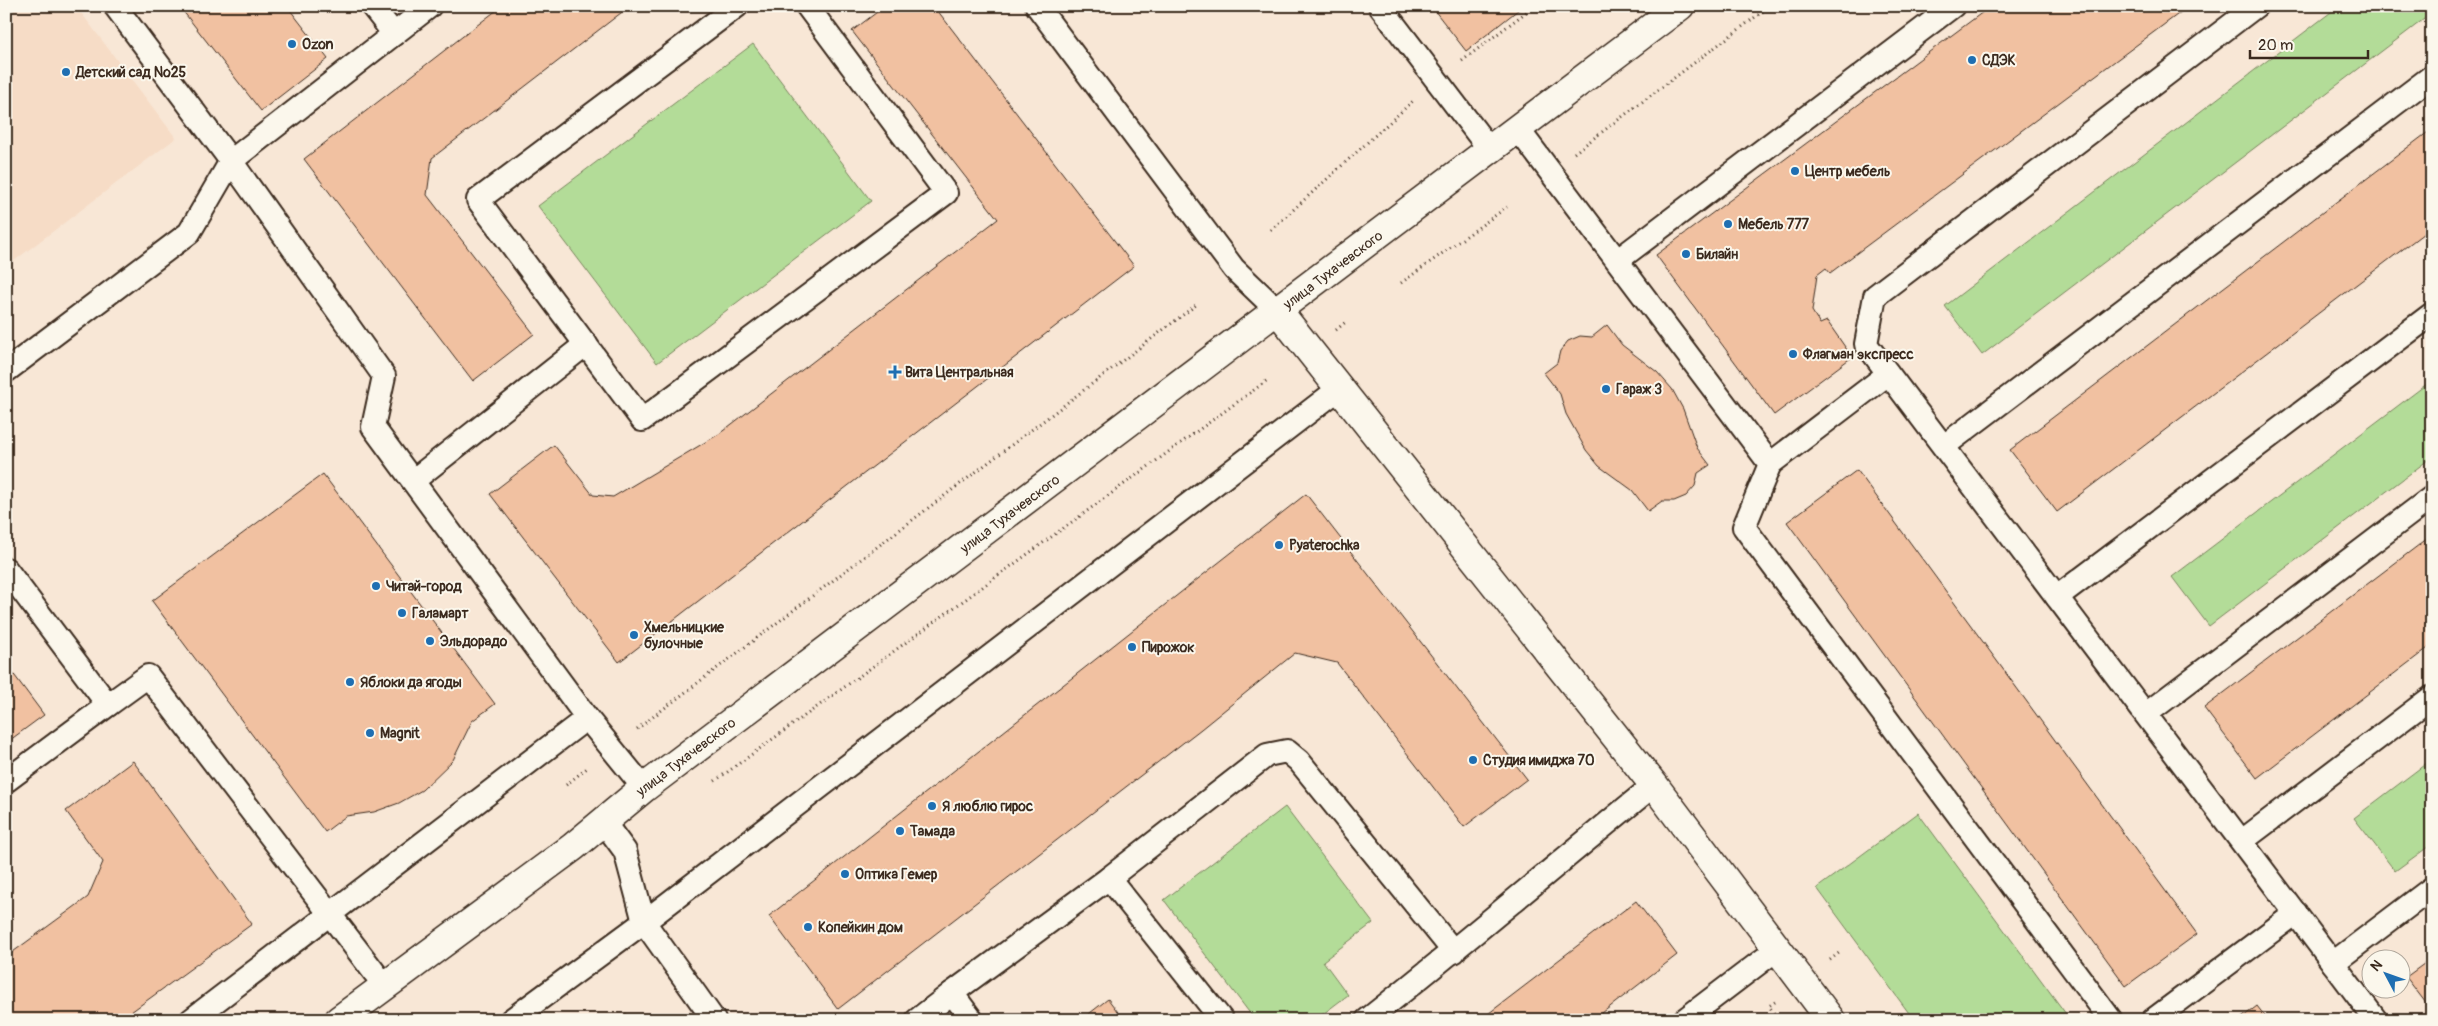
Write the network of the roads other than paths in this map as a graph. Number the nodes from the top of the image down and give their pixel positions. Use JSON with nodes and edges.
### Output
{"nodes":[{"id":1,"x":114,"y":6,"type":"edge"},
{"id":2,"x":372,"y":6,"type":"edge"},
{"id":3,"x":430,"y":6,"type":"edge"},
{"id":4,"x":738,"y":6,"type":"edge"},
{"id":5,"x":807,"y":6,"type":"edge"},
{"id":6,"x":1037,"y":6,"type":"edge"},
{"id":7,"x":1380,"y":6,"type":"edge"},
{"id":8,"x":1680,"y":6,"type":"edge"},
{"id":9,"x":1953,"y":6,"type":"edge"},
{"id":10,"x":2256,"y":6,"type":"edge"},
{"id":11,"x":394,"y":34,"type":"junction"},
{"id":12,"x":2432,"y":76,"type":"edge"},
{"id":13,"x":1518,"y":129,"type":"junction"},
{"id":14,"x":1490,"y":150,"type":"junction"},
{"id":15,"x":231,"y":161,"type":"junction"},
{"id":16,"x":1618,"y":260,"type":"junction"},
{"id":17,"x":1279,"y":312,"type":"junction"},
{"id":18,"x":2432,"y":314,"type":"edge"},
{"id":19,"x":586,"y":344,"type":"junction"},
{"id":20,"x":6,"y":372,"type":"edge"},
{"id":21,"x":1888,"y":374,"type":"junction"},
{"id":22,"x":1340,"y":388,"type":"junction"},
{"id":23,"x":1944,"y":446,"type":"junction"},
{"id":24,"x":1770,"y":464,"type":"junction"},
{"id":25,"x":414,"y":480,"type":"junction"},
{"id":26,"x":2432,"y":497,"type":"edge"},
{"id":27,"x":6,"y":569,"type":"edge"},
{"id":28,"x":2058,"y":597,"type":"junction"},
{"id":29,"x":2432,"y":697,"type":"edge"},
{"id":30,"x":108,"y":705,"type":"junction"},
{"id":31,"x":2146,"y":714,"type":"junction"},
{"id":32,"x":587,"y":718,"type":"junction"},
{"id":33,"x":6,"y":781,"type":"edge"},
{"id":34,"x":1654,"y":785,"type":"junction"},
{"id":35,"x":644,"y":788,"type":"junction"},
{"id":36,"x":603,"y":821,"type":"junction"},
{"id":37,"x":2242,"y":841,"type":"junction"},
{"id":38,"x":1109,"y":878,"type":"junction"},
{"id":39,"x":2432,"y":888,"type":"edge"},
{"id":40,"x":2296,"y":913,"type":"junction"},
{"id":41,"x":329,"y":914,"type":"junction"},
{"id":42,"x":644,"y":922,"type":"junction"},
{"id":43,"x":1776,"y":950,"type":"junction"},
{"id":44,"x":1454,"y":952,"type":"junction"},
{"id":45,"x":2333,"y":963,"type":"junction"},
{"id":46,"x":384,"y":985,"type":"junction"},
{"id":47,"x":952,"y":993,"type":"junction"},
{"id":48,"x":191,"y":1020,"type":"edge"},
{"id":49,"x":338,"y":1020,"type":"edge"},
{"id":50,"x":511,"y":1020,"type":"edge"},
{"id":51,"x":714,"y":1020,"type":"edge"},
{"id":52,"x":917,"y":1020,"type":"edge"},
{"id":53,"x":972,"y":1020,"type":"edge"},
{"id":54,"x":1222,"y":1020,"type":"edge"},
{"id":55,"x":1367,"y":1020,"type":"edge"},
{"id":56,"x":1684,"y":1020,"type":"edge"},
{"id":57,"x":1831,"y":1020,"type":"edge"},
{"id":58,"x":2111,"y":1020,"type":"edge"},
{"id":59,"x":2153,"y":1020,"type":"edge"},
{"id":60,"x":2376,"y":1020,"type":"edge"}],
"edges":[{"from":1,"to":15,"type":"lane"},
{"from":2,"to":11,"type":"lane"},
{"from":3,"to":11,"type":"lane"},
{"from":4,"to":19,"type":"lane"},
{"from":5,"to":19,"type":"lane"},
{"from":6,"to":17,"type":"lane"},
{"from":7,"to":14,"type":"lane"},
{"from":8,"to":13,"type":"main road","name":"улица Тухачевского"},
{"from":9,"to":16,"type":"lane"},
{"from":10,"to":21,"type":"lane"},
{"from":11,"to":15,"type":"lane"},
{"from":12,"to":23,"type":"lane"},
{"from":13,"to":14,"type":"main road","name":"улица Тухачевского"},
{"from":13,"to":16,"type":"lane"},
{"from":14,"to":17,"type":"main road","name":"улица Тухачевского"},
{"from":15,"to":20,"type":"lane"},
{"from":15,"to":25,"type":"lane"},
{"from":16,"to":24,"type":"lane"},
{"from":17,"to":22,"type":"main road"},
{"from":17,"to":35,"type":"main road","name":"улица Тухачевского"},
{"from":18,"to":28,"type":"lane"},
{"from":19,"to":25,"type":"lane"},
{"from":21,"to":23,"type":"lane"},
{"from":21,"to":24,"type":"lane"},
{"from":22,"to":34,"type":"main road"},
{"from":22,"to":42,"type":"lane"},
{"from":23,"to":28,"type":"lane"},
{"from":24,"to":58,"type":"lane"},
{"from":25,"to":32,"type":"lane"},
{"from":26,"to":31,"type":"lane"},
{"from":27,"to":30,"type":"lane"},
{"from":28,"to":31,"type":"lane"},
{"from":29,"to":37,"type":"lane"},
{"from":30,"to":33,"type":"lane"},
{"from":30,"to":41,"type":"lane"},
{"from":31,"to":37,"type":"lane"},
{"from":32,"to":35,"type":"lane"},
{"from":32,"to":41,"type":"lane"},
{"from":34,"to":43,"type":"main road"},
{"from":34,"to":44,"type":"lane"},
{"from":35,"to":36,"type":"main road","name":"улица Тухачевского"},
{"from":36,"to":42,"type":"lane"},
{"from":36,"to":46,"type":"main road","name":"улица Тухачевского"},
{"from":37,"to":40,"type":"lane"},
{"from":38,"to":44,"type":"lane"},
{"from":38,"to":47,"type":"lane"},
{"from":38,"to":54,"type":"lane"},
{"from":39,"to":45,"type":"lane"},
{"from":40,"to":45,"type":"lane"},
{"from":40,"to":59,"type":"lane"},
{"from":41,"to":46,"type":"lane"},
{"from":41,"to":48,"type":"lane"},
{"from":42,"to":50,"type":"lane"},
{"from":42,"to":51,"type":"lane"},
{"from":43,"to":56,"type":"lane"},
{"from":43,"to":57,"type":"main road"},
{"from":44,"to":55,"type":"lane"},
{"from":45,"to":60,"type":"lane"},
{"from":46,"to":49,"type":"main road","name":"улица Тухачевского"},
{"from":47,"to":52,"type":"lane"},
{"from":47,"to":53,"type":"lane"}]}
